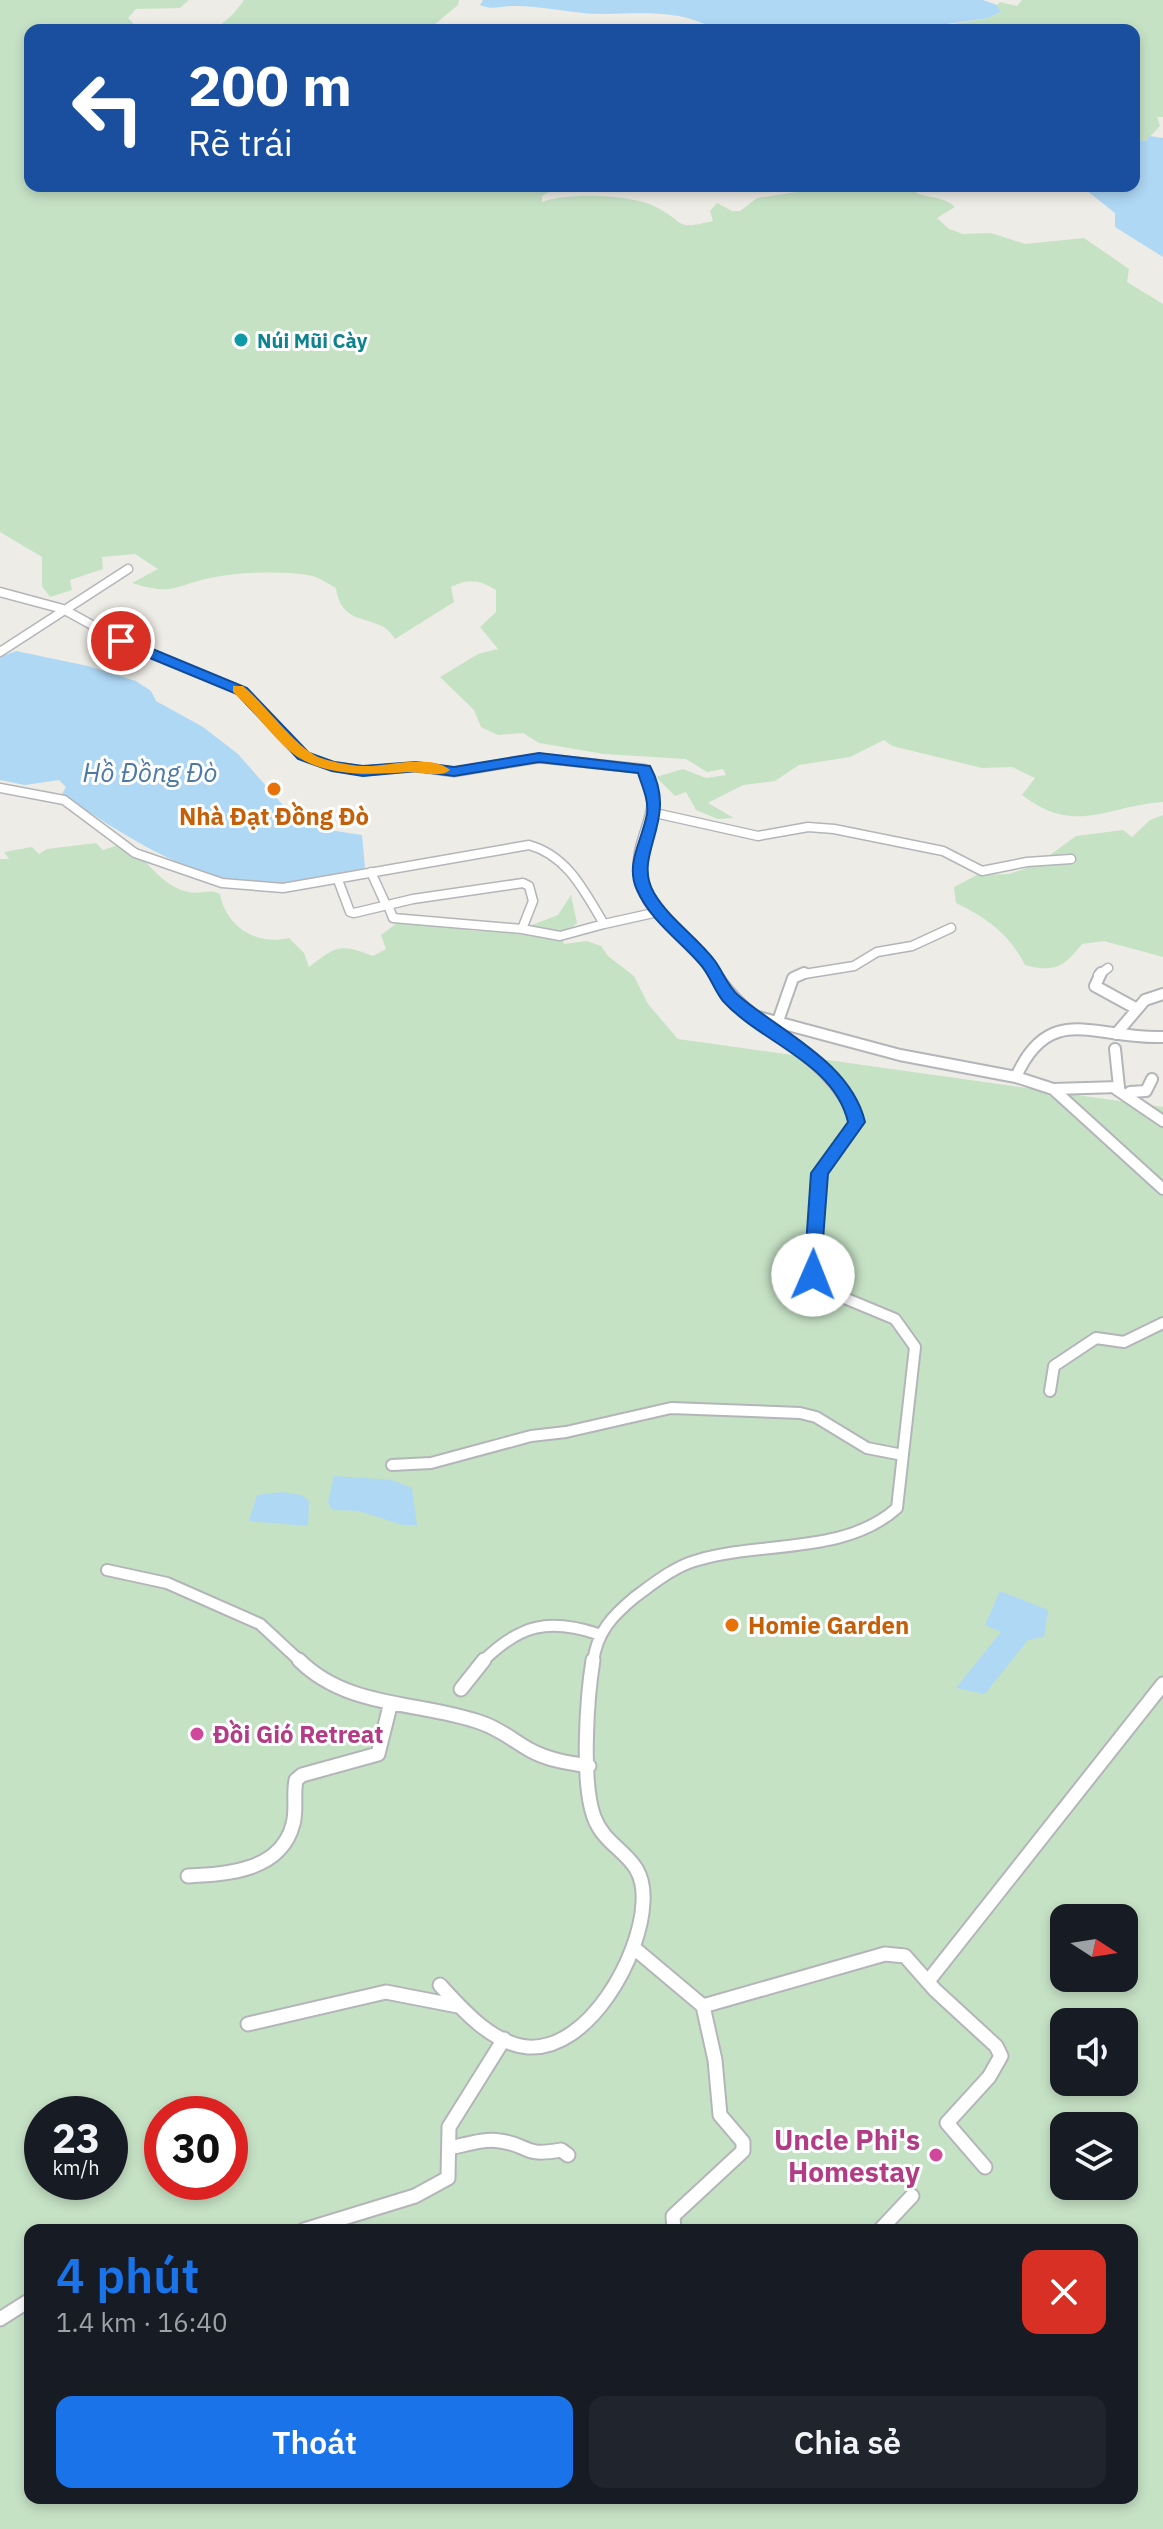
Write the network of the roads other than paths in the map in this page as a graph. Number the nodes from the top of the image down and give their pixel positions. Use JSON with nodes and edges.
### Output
{"nodes":[{"id":1,"x":128,"y":569,"type":"dead end"},
{"id":2,"x":0,"y":592,"type":"edge"},
{"id":3,"x":63,"y":609,"type":"junction"},
{"id":4,"x":0,"y":652,"type":"edge"},
{"id":5,"x":0,"y":788,"type":"edge"},
{"id":6,"x":655,"y":813,"type":"junction"},
{"id":7,"x":1071,"y":859,"type":"dead end"},
{"id":8,"x":371,"y":872,"type":"junction"},
{"id":9,"x":338,"y":880,"type":"junction"},
{"id":10,"x":387,"y":905,"type":"junction"},
{"id":11,"x":658,"y":912,"type":"junction"},
{"id":12,"x":604,"y":924,"type":"junction"},
{"id":13,"x":951,"y":928,"type":"dead end"},
{"id":14,"x":522,"y":929,"type":"junction"},
{"id":15,"x":1108,"y":968,"type":"dead end"},
{"id":16,"x":1163,"y":994,"type":"edge"},
{"id":17,"x":1137,"y":1009,"type":"junction"},
{"id":18,"x":753,"y":1016,"type":"junction"},
{"id":19,"x":778,"y":1021,"type":"junction"},
{"id":20,"x":1116,"y":1034,"type":"junction"},
{"id":21,"x":1163,"y":1037,"type":"edge"},
{"id":22,"x":1115,"y":1049,"type":"dead end"},
{"id":23,"x":1016,"y":1077,"type":"junction"},
{"id":24,"x":1152,"y":1079,"type":"dead end"},
{"id":25,"x":1053,"y":1089,"type":"junction"},
{"id":26,"x":1116,"y":1089,"type":"junction"},
{"id":27,"x":1128,"y":1092,"type":"junction"},
{"id":28,"x":1163,"y":1121,"type":"edge"},
{"id":29,"x":1163,"y":1189,"type":"edge"},
{"id":30,"x":1163,"y":1323,"type":"edge"},
{"id":31,"x":1050,"y":1391,"type":"dead end"},
{"id":32,"x":903,"y":1455,"type":"junction"},
{"id":33,"x":392,"y":1465,"type":"dead end"},
{"id":34,"x":107,"y":1570,"type":"dead end"},
{"id":35,"x":598,"y":1634,"type":"junction"},
{"id":36,"x":1163,"y":1684,"type":"edge"},
{"id":37,"x":461,"y":1689,"type":"dead end"},
{"id":38,"x":390,"y":1706,"type":"junction"},
{"id":39,"x":589,"y":1766,"type":"junction"},
{"id":40,"x":188,"y":1876,"type":"dead end"},
{"id":41,"x":634,"y":1948,"type":"junction"},
{"id":42,"x":929,"y":1980,"type":"junction"},
{"id":43,"x":440,"y":1985,"type":"dead end"},
{"id":44,"x":458,"y":2006,"type":"junction"},
{"id":45,"x":703,"y":2006,"type":"junction"},
{"id":46,"x":248,"y":2024,"type":"dead end"},
{"id":47,"x":504,"y":2039,"type":"junction"},
{"id":48,"x":449,"y":2148,"type":"junction"},
{"id":49,"x":568,"y":2155,"type":"dead end"},
{"id":50,"x":985,"y":2167,"type":"dead end"},
{"id":51,"x":912,"y":2196,"type":"dead end"},
{"id":52,"x":322,"y":2224,"type":"edge"},
{"id":53,"x":674,"y":2224,"type":"edge"},
{"id":54,"x":886,"y":2224,"type":"edge"},
{"id":55,"x":24,"y":2304,"type":"edge"},
{"id":56,"x":0,"y":2319,"type":"edge"}],
"edges":[{"from":1,"to":3,"type":"street"},
{"from":2,"to":3,"type":"street"},
{"from":3,"to":4,"type":"street"},
{"from":3,"to":6,"type":"street"},
{"from":5,"to":9,"type":"street"},
{"from":6,"to":7,"type":"street"},
{"from":6,"to":11,"type":"street"},
{"from":8,"to":9,"type":"street"},
{"from":8,"to":10,"type":"street"},
{"from":8,"to":12,"type":"street"},
{"from":9,"to":10,"type":"street"},
{"from":10,"to":14,"type":"street"},
{"from":10,"to":14,"type":"street"},
{"from":11,"to":12,"type":"street"},
{"from":11,"to":18,"type":"street"},
{"from":12,"to":14,"type":"street"},
{"from":13,"to":19,"type":"street"},
{"from":15,"to":17,"type":"street"},
{"from":16,"to":17,"type":"street"},
{"from":17,"to":20,"type":"street"},
{"from":18,"to":19,"type":"street"},
{"from":18,"to":32,"type":"street"},
{"from":19,"to":23,"type":"street"},
{"from":20,"to":21,"type":"street"},
{"from":20,"to":23,"type":"street"},
{"from":22,"to":26,"type":"street"},
{"from":23,"to":25,"type":"street"},
{"from":24,"to":27,"type":"street"},
{"from":25,"to":26,"type":"street"},
{"from":25,"to":29,"type":"street"},
{"from":26,"to":27,"type":"street"},
{"from":27,"to":28,"type":"street"},
{"from":30,"to":31,"type":"street"},
{"from":32,"to":33,"type":"street"},
{"from":32,"to":35,"type":"street"},
{"from":34,"to":38,"type":"street"},
{"from":35,"to":37,"type":"street"},
{"from":35,"to":39,"type":"street"},
{"from":36,"to":42,"type":"street"},
{"from":38,"to":39,"type":"street"},
{"from":38,"to":40,"type":"street"},
{"from":39,"to":41,"type":"street"},
{"from":41,"to":45,"type":"street"},
{"from":41,"to":47,"type":"street"},
{"from":42,"to":45,"type":"street"},
{"from":42,"to":50,"type":"street"},
{"from":43,"to":44,"type":"street"},
{"from":44,"to":46,"type":"street"},
{"from":44,"to":47,"type":"street"},
{"from":45,"to":53,"type":"street"},
{"from":47,"to":48,"type":"street"},
{"from":48,"to":49,"type":"street"},
{"from":48,"to":52,"type":"street"},
{"from":51,"to":54,"type":"street"},
{"from":55,"to":56,"type":"street"}]}
